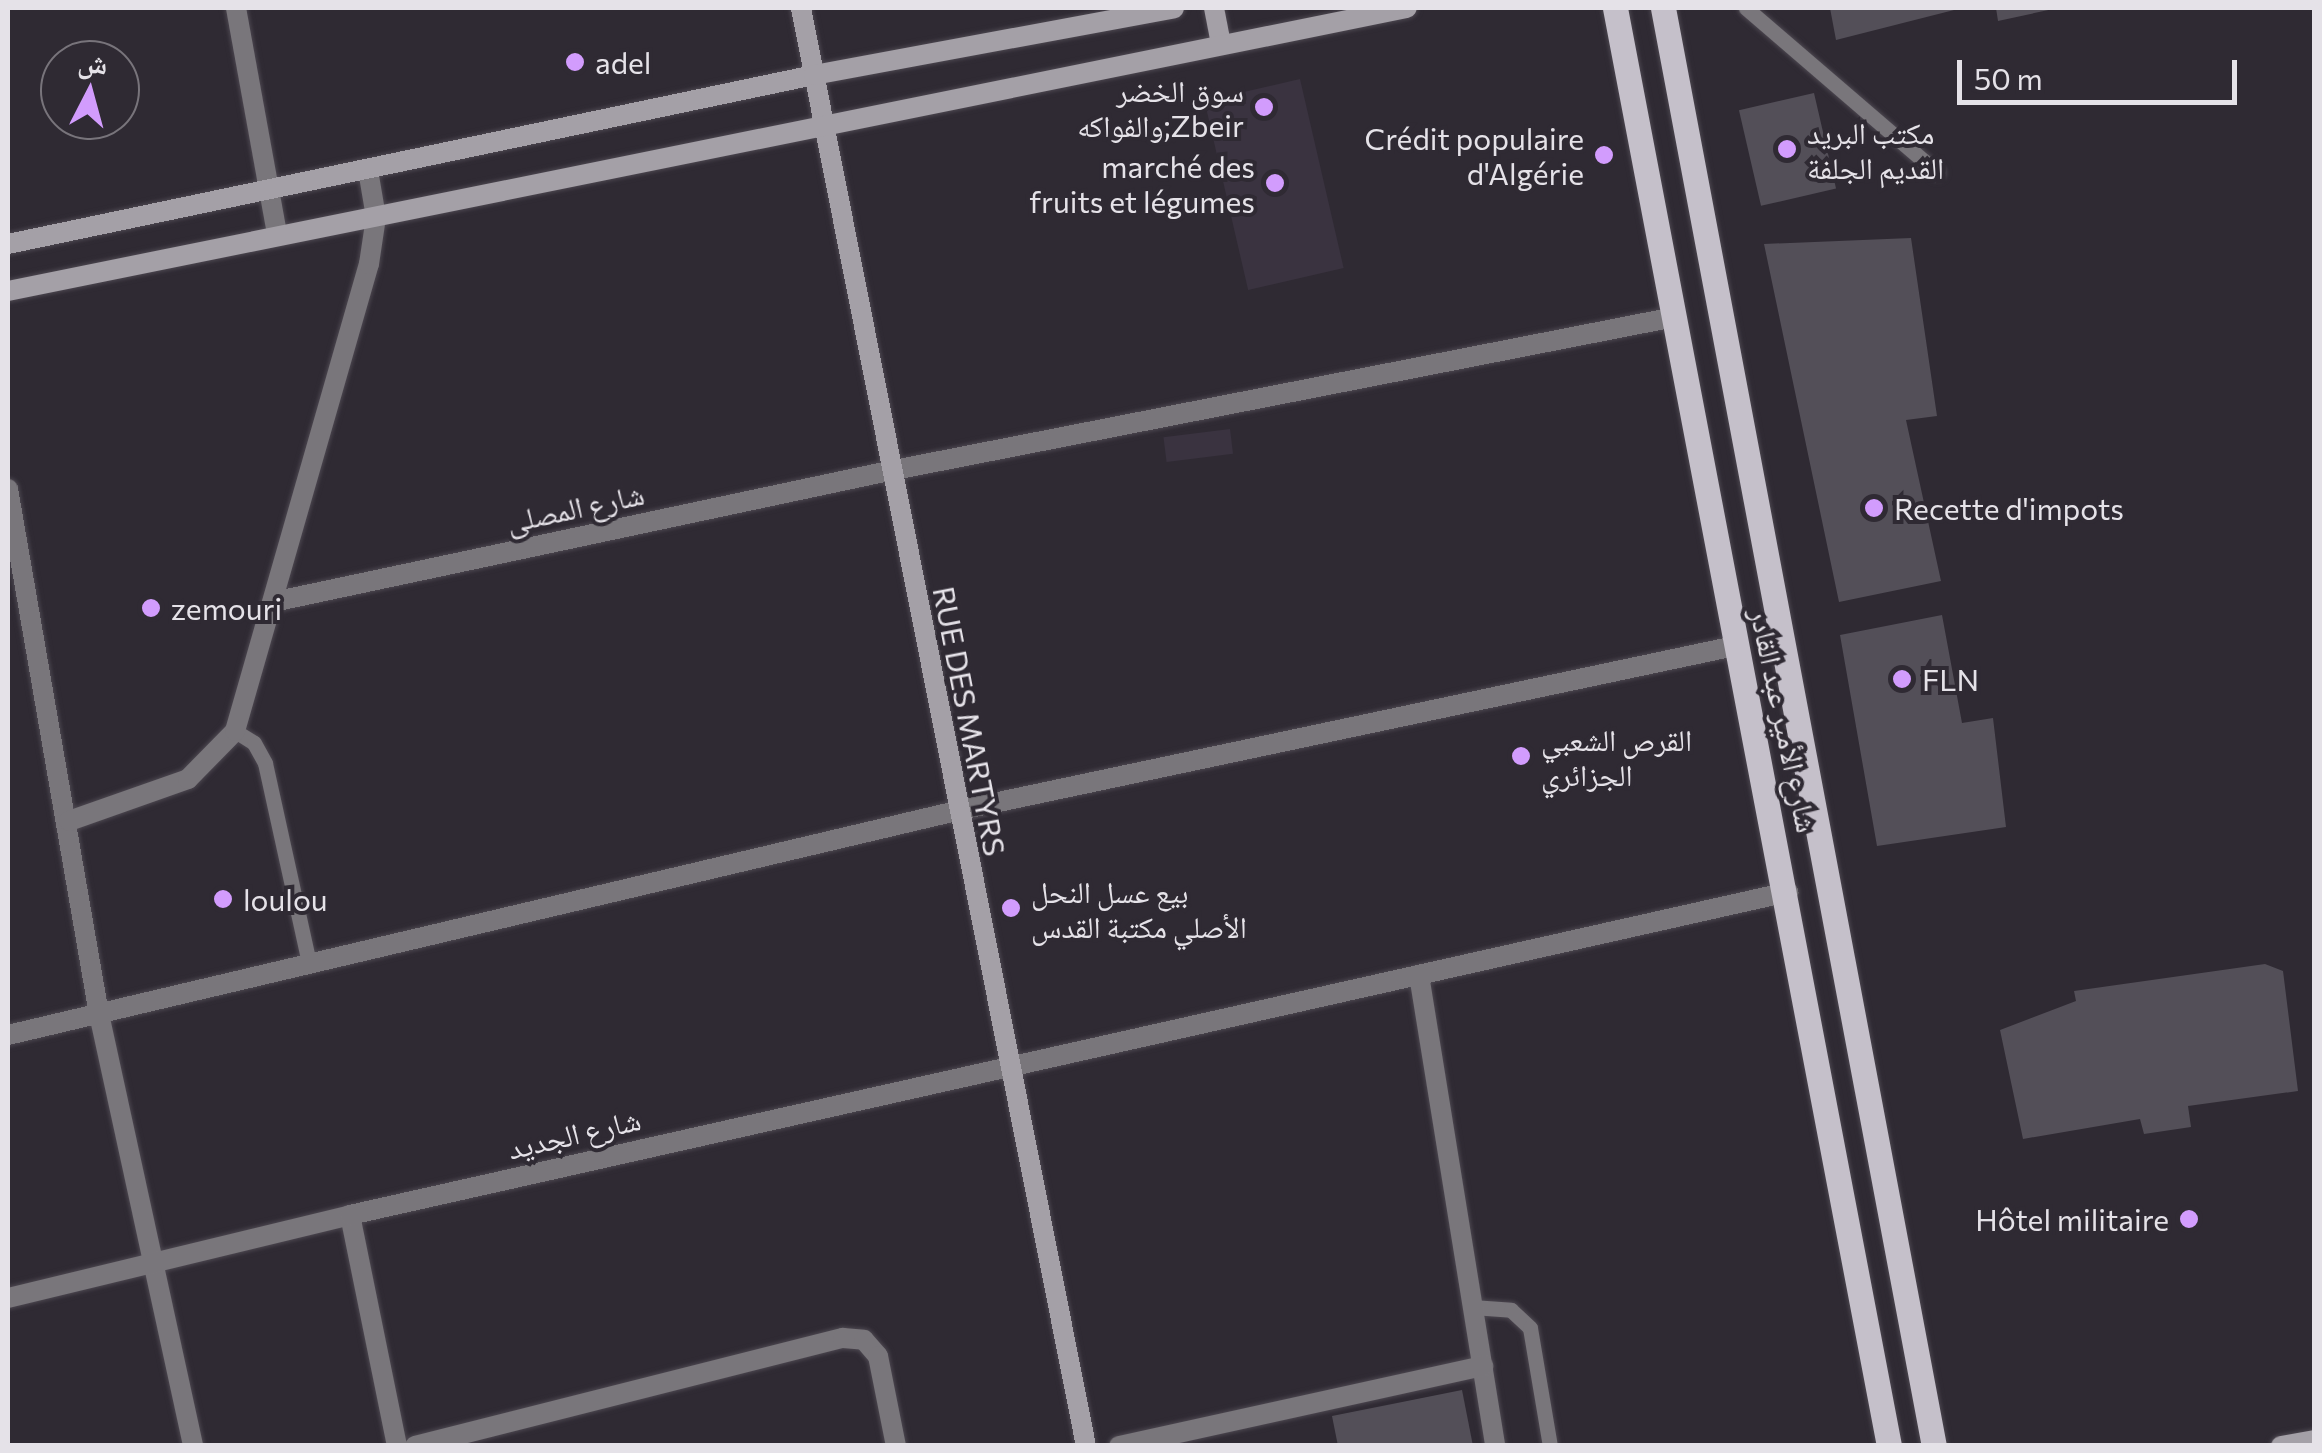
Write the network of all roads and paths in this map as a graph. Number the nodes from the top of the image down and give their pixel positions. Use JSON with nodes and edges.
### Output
{"nodes":[{"id":1,"x":236,"y":8,"type":"edge"},
{"id":2,"x":801,"y":8,"type":"edge"},
{"id":3,"x":1174,"y":8,"type":"edge"},
{"id":4,"x":1214,"y":8,"type":"edge"},
{"id":5,"x":1406,"y":8,"type":"edge"},
{"id":6,"x":1615,"y":8,"type":"edge"},
{"id":7,"x":1664,"y":8,"type":"edge"},
{"id":8,"x":1746,"y":8,"type":"edge"},
{"id":9,"x":1221,"y":44,"type":"junction"},
{"id":10,"x":814,"y":75,"type":"junction"},
{"id":11,"x":824,"y":124,"type":"junction"},
{"id":12,"x":368,"y":170,"type":"junction"},
{"id":13,"x":1937,"y":172,"type":"dead end"},
{"id":14,"x":269,"y":190,"type":"junction"},
{"id":15,"x":376,"y":217,"type":"junction"},
{"id":16,"x":277,"y":234,"type":"junction"},
{"id":17,"x":8,"y":244,"type":"edge"},
{"id":18,"x":8,"y":291,"type":"edge"},
{"id":19,"x":1675,"y":317,"type":"junction"},
{"id":20,"x":890,"y":471,"type":"junction"},
{"id":21,"x":8,"y":489,"type":"edge"},
{"id":22,"x":274,"y":602,"type":"junction"},
{"id":23,"x":1735,"y":646,"type":"junction"},
{"id":24,"x":235,"y":731,"type":"junction"},
{"id":25,"x":956,"y":811,"type":"junction"},
{"id":26,"x":69,"y":821,"type":"junction"},
{"id":27,"x":1788,"y":892,"type":"junction"},
{"id":28,"x":309,"y":963,"type":"junction"},
{"id":29,"x":1418,"y":975,"type":"junction"},
{"id":30,"x":99,"y":1014,"type":"junction"},
{"id":31,"x":8,"y":1034,"type":"edge"},
{"id":32,"x":1010,"y":1065,"type":"junction"},
{"id":33,"x":350,"y":1215,"type":"junction"},
{"id":34,"x":152,"y":1260,"type":"junction"},
{"id":35,"x":8,"y":1298,"type":"edge"},
{"id":36,"x":1472,"y":1307,"type":"junction"},
{"id":37,"x":1483,"y":1366,"type":"junction"},
{"id":38,"x":2314,"y":1440,"type":"edge"},
{"id":39,"x":193,"y":1446,"type":"edge"},
{"id":40,"x":397,"y":1446,"type":"edge"},
{"id":41,"x":415,"y":1446,"type":"edge"},
{"id":42,"x":896,"y":1446,"type":"edge"},
{"id":43,"x":1086,"y":1446,"type":"edge"},
{"id":44,"x":1119,"y":1446,"type":"edge"},
{"id":45,"x":1495,"y":1446,"type":"edge"},
{"id":46,"x":1550,"y":1446,"type":"edge"},
{"id":47,"x":1889,"y":1446,"type":"edge"},
{"id":48,"x":1934,"y":1446,"type":"edge"},
{"id":49,"x":2281,"y":1446,"type":"edge"}],
"edges":[{"from":1,"to":14,"type":"street"},
{"from":2,"to":10,"type":"street","name":"RUE DES MARTYRS"},
{"from":3,"to":10,"type":"street"},
{"from":4,"to":9,"type":"street"},
{"from":5,"to":9,"type":"street"},
{"from":6,"to":19,"type":"main road","name":"شارع الأمير عبد القادر"},
{"from":7,"to":48,"type":"main road","name":"شارع الأمير عبد القادر"},
{"from":8,"to":13,"type":"lane"},
{"from":9,"to":11,"type":"street"},
{"from":10,"to":11,"type":"street","name":"RUE DES MARTYRS"},
{"from":10,"to":12,"type":"street"},
{"from":11,"to":15,"type":"street"},
{"from":11,"to":20,"type":"street","name":"RUE DES MARTYRS"},
{"from":12,"to":14,"type":"street"},
{"from":12,"to":15,"type":"street"},
{"from":14,"to":16,"type":"street"},
{"from":14,"to":17,"type":"street"},
{"from":15,"to":16,"type":"street"},
{"from":15,"to":22,"type":"street"},
{"from":16,"to":18,"type":"street"},
{"from":19,"to":20,"type":"street","name":"شارع المصلى"},
{"from":19,"to":23,"type":"main road","name":"شارع الأمير عبد القادر"},
{"from":20,"to":22,"type":"street","name":"شارع المصلى"},
{"from":20,"to":25,"type":"street","name":"RUE DES MARTYRS"},
{"from":21,"to":26,"type":"street"},
{"from":22,"to":24,"type":"street"},
{"from":23,"to":25,"type":"street"},
{"from":23,"to":27,"type":"main road","name":"شارع الأمير عبد القادر"},
{"from":24,"to":26,"type":"street"},
{"from":24,"to":28,"type":"lane"},
{"from":25,"to":28,"type":"street"},
{"from":25,"to":32,"type":"street","name":"RUE DES MARTYRS"},
{"from":26,"to":30,"type":"street"},
{"from":27,"to":29,"type":"street","name":"شارع الجديد"},
{"from":27,"to":47,"type":"main road","name":"شارع الأمير عبد القادر"},
{"from":28,"to":30,"type":"street"},
{"from":29,"to":32,"type":"street","name":"شارع الجديد"},
{"from":29,"to":36,"type":"street"},
{"from":30,"to":31,"type":"street"},
{"from":30,"to":34,"type":"street"},
{"from":32,"to":33,"type":"street","name":"شارع الجديد"},
{"from":32,"to":43,"type":"street","name":"RUE DES MARTYRS"},
{"from":33,"to":34,"type":"street","name":"شارع الجديد"},
{"from":33,"to":40,"type":"street"},
{"from":34,"to":35,"type":"street","name":"شارع الجديد"},
{"from":34,"to":39,"type":"street"},
{"from":36,"to":37,"type":"street"},
{"from":36,"to":46,"type":"lane"},
{"from":37,"to":44,"type":"street"},
{"from":37,"to":45,"type":"street"},
{"from":38,"to":49,"type":"street"},
{"from":41,"to":42,"type":"street"}]}
